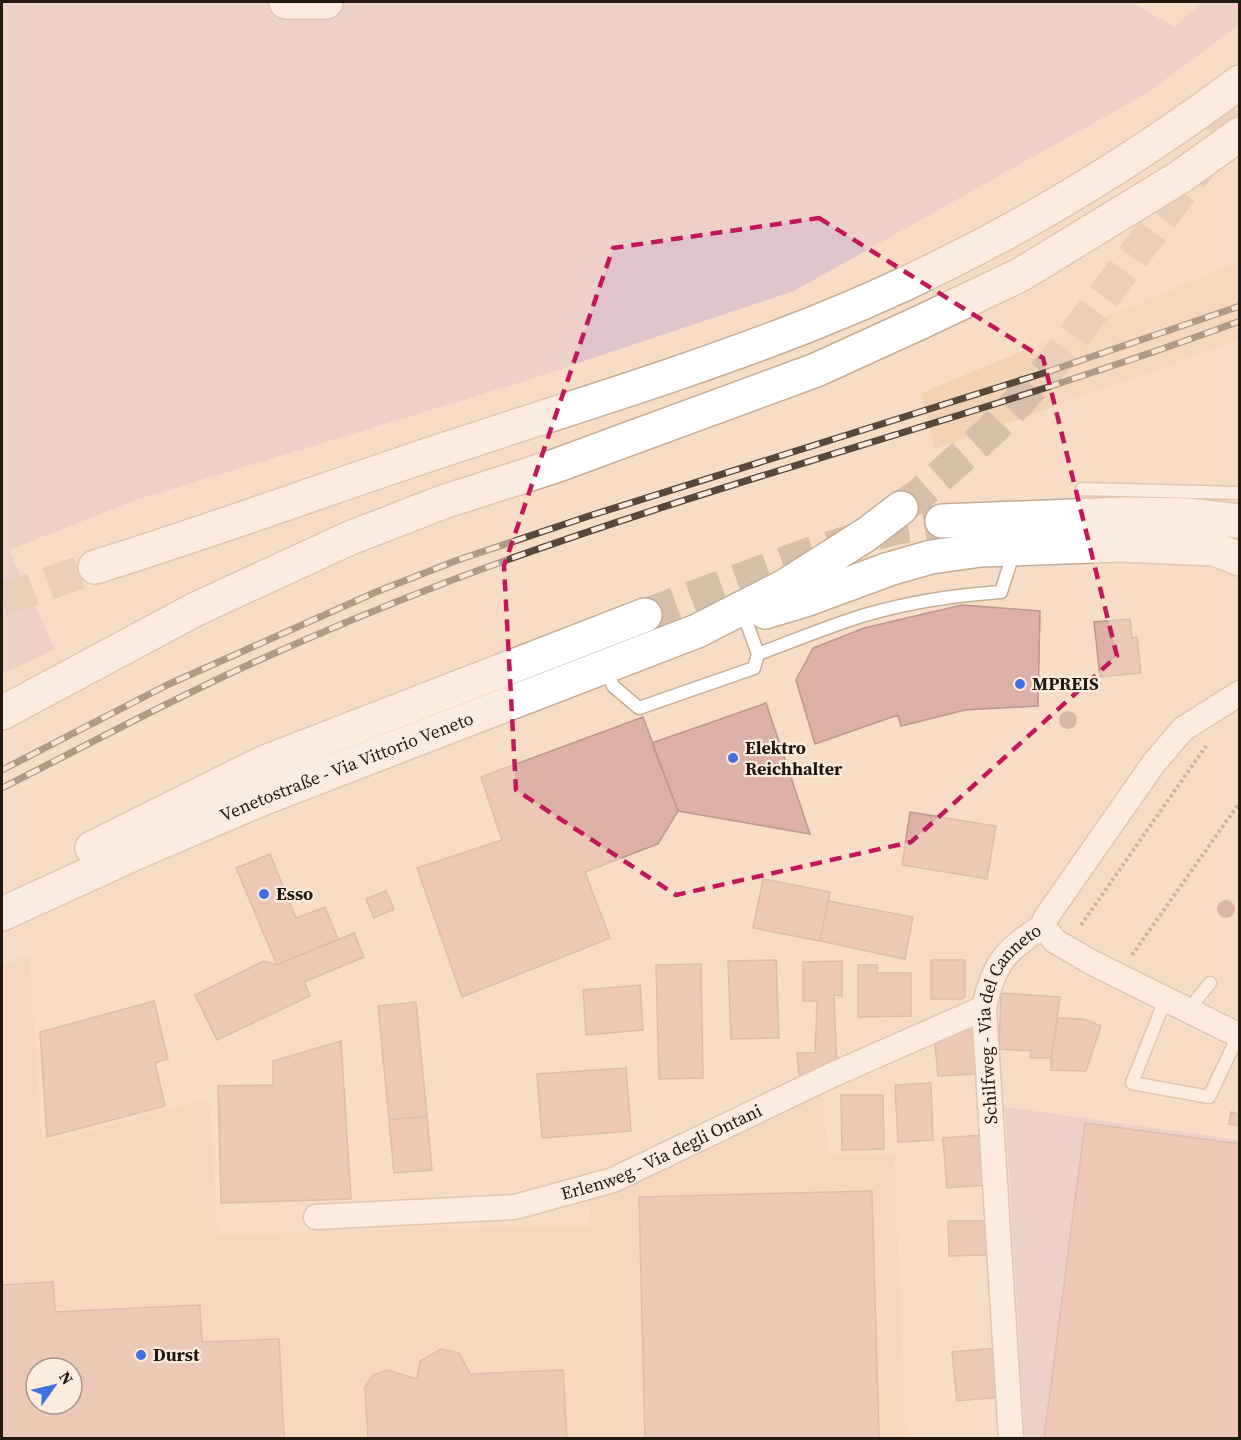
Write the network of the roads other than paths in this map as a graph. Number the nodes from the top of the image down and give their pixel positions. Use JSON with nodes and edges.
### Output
{"nodes":[{"id":1,"x":286,"y":2,"type":"edge"},
{"id":2,"x":326,"y":2,"type":"edge"},
{"id":3,"x":1239,"y":82,"type":"edge"},
{"id":4,"x":1239,"y":134,"type":"edge"},
{"id":5,"x":1082,"y":489,"type":"dead end"},
{"id":6,"x":1239,"y":493,"type":"edge"},
{"id":7,"x":901,"y":508,"type":"tunnel mouth"},
{"id":8,"x":942,"y":521,"type":"tunnel mouth"},
{"id":9,"x":1239,"y":521,"type":"edge"},
{"id":10,"x":1008,"y":548,"type":"junction"},
{"id":11,"x":1239,"y":559,"type":"edge"},
{"id":12,"x":95,"y":567,"type":"tunnel mouth"},
{"id":13,"x":645,"y":615,"type":"tunnel mouth"},
{"id":14,"x":745,"y":618,"type":"junction"},
{"id":15,"x":697,"y":631,"type":"junction"},
{"id":16,"x":758,"y":654,"type":"junction"},
{"id":17,"x":604,"y":667,"type":"junction"},
{"id":18,"x":1239,"y":693,"type":"edge"},
{"id":19,"x":2,"y":713,"type":"edge"},
{"id":20,"x":2,"y":891,"type":"edge"},
{"id":21,"x":2,"y":914,"type":"edge"},
{"id":22,"x":1043,"y":926,"type":"junction"},
{"id":23,"x":1210,"y":983,"type":"dead end"},
{"id":24,"x":1165,"y":1000,"type":"junction"},
{"id":25,"x":984,"y":1008,"type":"junction"},
{"id":26,"x":1192,"y":1013,"type":"junction"},
{"id":27,"x":1239,"y":1036,"type":"edge"},
{"id":28,"x":316,"y":1216,"type":"dead end"},
{"id":29,"x":1011,"y":1438,"type":"edge"}],
"edges":[{"from":1,"to":2,"type":"main road"},
{"from":3,"to":12,"type":"main road"},
{"from":4,"to":19,"type":"main road"},
{"from":5,"to":6,"type":"lane"},
{"from":7,"to":15,"type":"main road"},
{"from":8,"to":9,"type":"main road"},
{"from":10,"to":11,"type":"main road"},
{"from":10,"to":14,"type":"main road"},
{"from":10,"to":16,"type":"lane"},
{"from":13,"to":20,"type":"main road"},
{"from":14,"to":15,"type":"main road"},
{"from":14,"to":16,"type":"lane"},
{"from":15,"to":17,"type":"main road","name":"Venetostraße - Via Vittorio Veneto"},
{"from":16,"to":17,"type":"lane"},
{"from":17,"to":21,"type":"main road","name":"Venetostraße - Via Vittorio Veneto"},
{"from":18,"to":22,"type":"street","name":"Schilfweg - Via del Canneto"},
{"from":22,"to":24,"type":"street"},
{"from":22,"to":25,"type":"street","name":"Schilfweg - Via del Canneto"},
{"from":23,"to":26,"type":"lane"},
{"from":24,"to":26,"type":"street"},
{"from":24,"to":27,"type":"lane"},
{"from":25,"to":28,"type":"street","name":"Erlenweg - Via degli Ontani"},
{"from":25,"to":29,"type":"street","name":"Schilfweg - Via del Canneto"},
{"from":26,"to":27,"type":"street"}]}
